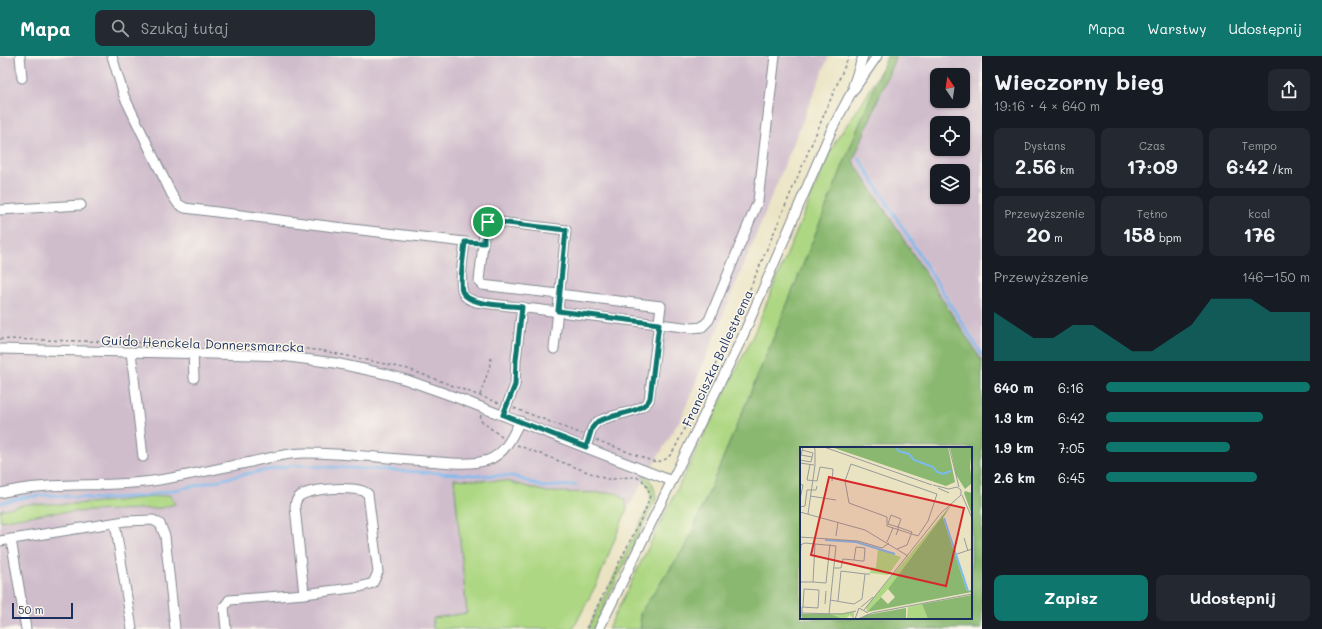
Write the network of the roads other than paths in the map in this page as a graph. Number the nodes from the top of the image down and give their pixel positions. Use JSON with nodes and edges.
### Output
{"nodes":[{"id":1,"x":20,"y":56,"type":"edge"},
{"id":2,"x":112,"y":56,"type":"edge"},
{"id":3,"x":775,"y":56,"type":"edge"},
{"id":4,"x":863,"y":56,"type":"edge"},
{"id":5,"x":877,"y":56,"type":"edge"},
{"id":6,"x":22,"y":78,"type":"dead end"},
{"id":7,"x":850,"y":95,"type":"junction"},
{"id":8,"x":80,"y":205,"type":"dead end"},
{"id":9,"x":0,"y":210,"type":"edge"},
{"id":10,"x":465,"y":242,"type":"junction"},
{"id":11,"x":484,"y":243,"type":"junction"},
{"id":12,"x":559,"y":294,"type":"junction"},
{"id":13,"x":522,"y":307,"type":"junction"},
{"id":14,"x":558,"y":311,"type":"junction"},
{"id":15,"x":659,"y":324,"type":"junction"},
{"id":16,"x":0,"y":349,"type":"edge"},
{"id":17,"x":554,"y":349,"type":"dead end"},
{"id":18,"x":131,"y":352,"type":"junction"},
{"id":19,"x":193,"y":353,"type":"junction"},
{"id":20,"x":194,"y":378,"type":"dead end"},
{"id":21,"x":503,"y":415,"type":"junction"},
{"id":22,"x":520,"y":422,"type":"junction"},
{"id":23,"x":586,"y":447,"type":"junction"},
{"id":24,"x":143,"y":457,"type":"dead end"},
{"id":25,"x":672,"y":481,"type":"junction"},
{"id":26,"x":0,"y":493,"type":"edge"},
{"id":27,"x":115,"y":523,"type":"junction"},
{"id":28,"x":11,"y":539,"type":"junction"},
{"id":29,"x":0,"y":541,"type":"edge"},
{"id":30,"x":304,"y":594,"type":"junction"},
{"id":31,"x":26,"y":629,"type":"edge"},
{"id":32,"x":132,"y":629,"type":"edge"},
{"id":33,"x":175,"y":629,"type":"edge"},
{"id":34,"x":226,"y":629,"type":"edge"},
{"id":35,"x":599,"y":629,"type":"edge"}],
"edges":[{"from":1,"to":6,"type":"street"},
{"from":2,"to":10,"type":"street"},
{"from":3,"to":15,"type":"street"},
{"from":4,"to":7,"type":"street","name":"Franciszka Ballestrema"},
{"from":5,"to":7,"type":"street","name":"Franciszka Ballestrema"},
{"from":7,"to":25,"type":"street","name":"Franciszka Ballestrema"},
{"from":8,"to":9,"type":"street"},
{"from":10,"to":11,"type":"street"},
{"from":10,"to":13,"type":"street"},
{"from":11,"to":12,"type":"street"},
{"from":11,"to":12,"type":"street"},
{"from":12,"to":14,"type":"street"},
{"from":12,"to":15,"type":"street"},
{"from":13,"to":14,"type":"street"},
{"from":13,"to":21,"type":"street"},
{"from":14,"to":15,"type":"street"},
{"from":14,"to":17,"type":"street"},
{"from":15,"to":23,"type":"street"},
{"from":16,"to":18,"type":"street","name":"Guido Henckela Donnersmarcka"},
{"from":18,"to":19,"type":"street","name":"Guido Henckela Donnersmarcka"},
{"from":18,"to":24,"type":"street"},
{"from":19,"to":20,"type":"street"},
{"from":19,"to":21,"type":"street","name":"Guido Henckela Donnersmarcka"},
{"from":21,"to":22,"type":"street","name":"Guido Henckela Donnersmarcka"},
{"from":22,"to":23,"type":"street","name":"Guido Henckela Donnersmarcka"},
{"from":22,"to":26,"type":"street"},
{"from":23,"to":25,"type":"street","name":"Guido Henckela Donnersmarcka"},
{"from":25,"to":35,"type":"street","name":"Franciszka Ballestrema"},
{"from":27,"to":28,"type":"street"},
{"from":27,"to":32,"type":"street"},
{"from":27,"to":33,"type":"street"},
{"from":28,"to":29,"type":"street"},
{"from":28,"to":31,"type":"street"},
{"from":30,"to":30,"type":"street"},
{"from":30,"to":34,"type":"street"}]}
